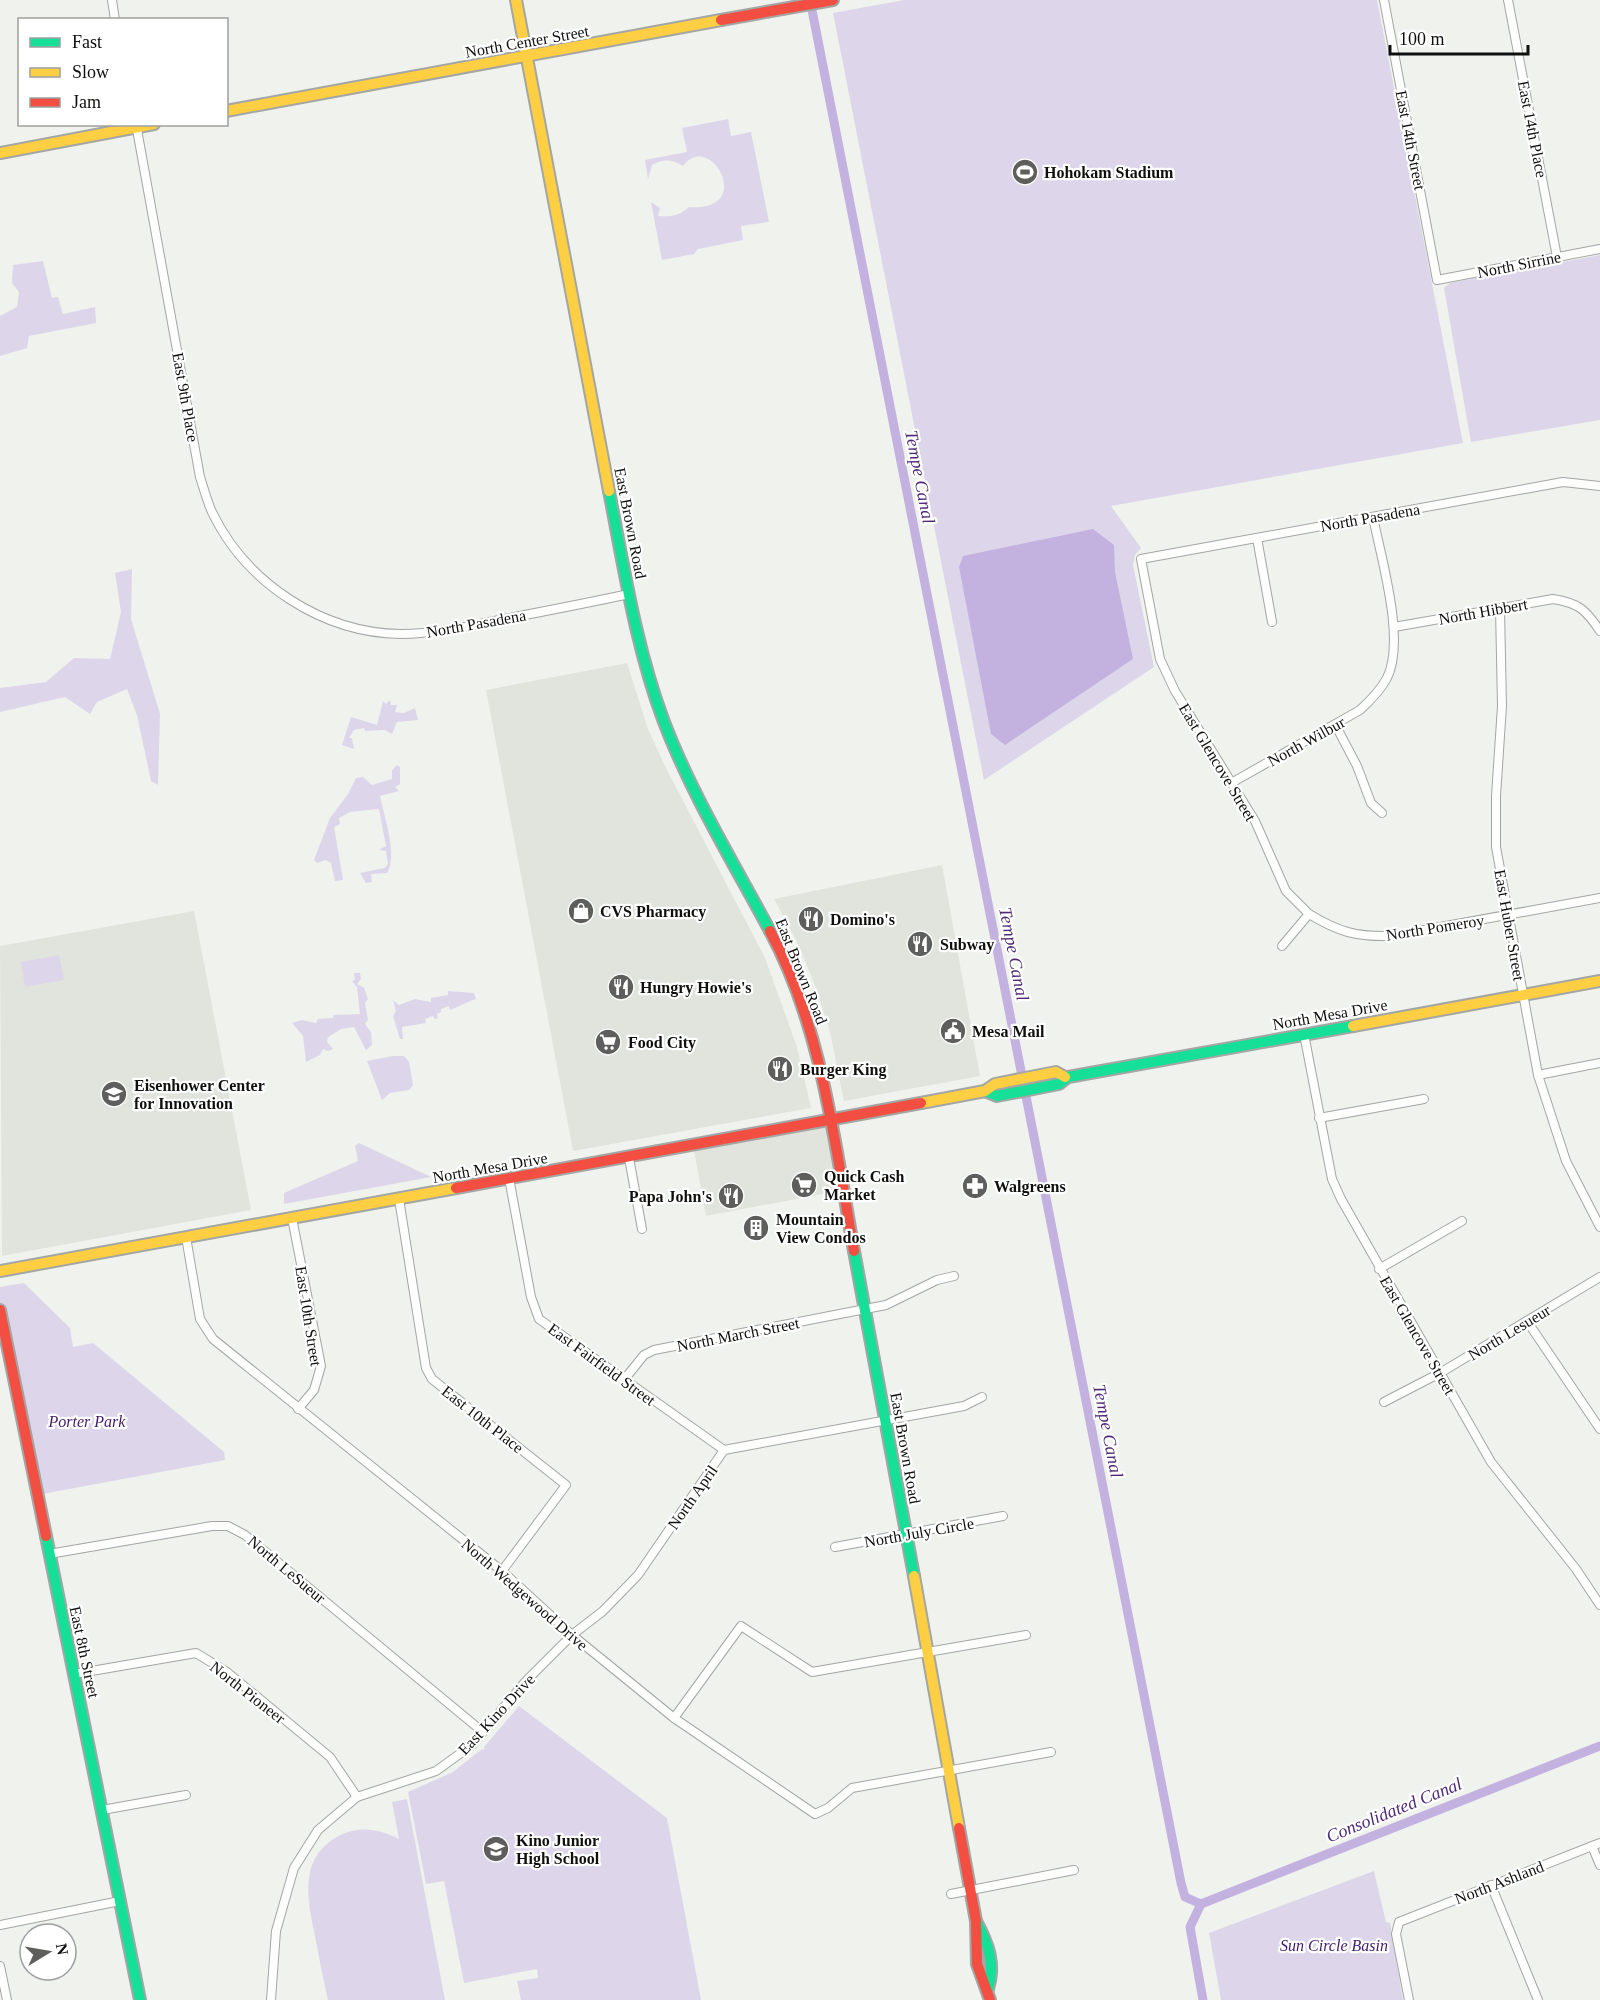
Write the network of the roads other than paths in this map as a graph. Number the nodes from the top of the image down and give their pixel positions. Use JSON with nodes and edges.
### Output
{"nodes":[{"id":1,"x":112,"y":0,"type":"edge"},
{"id":2,"x":516,"y":0,"type":"edge"},
{"id":3,"x":1384,"y":0,"type":"edge"},
{"id":4,"x":1509,"y":0,"type":"edge"},
{"id":5,"x":828,"y":1,"type":"edge"},
{"id":6,"x":116,"y":18,"type":"edge"},
{"id":7,"x":527,"y":56,"type":"junction"},
{"id":8,"x":228,"y":111,"type":"edge"},
{"id":9,"x":136,"y":126,"type":"edge"},
{"id":10,"x":0,"y":153,"type":"edge"},
{"id":11,"x":1600,"y":249,"type":"edge"},
{"id":12,"x":1557,"y":257,"type":"junction"},
{"id":13,"x":1437,"y":280,"type":"joint"},
{"id":14,"x":1600,"y":486,"type":"edge"},
{"id":15,"x":1373,"y":517,"type":"junction"},
{"id":16,"x":1257,"y":538,"type":"junction"},
{"id":17,"x":1141,"y":559,"type":"joint"},
{"id":18,"x":629,"y":594,"type":"junction"},
{"id":19,"x":1500,"y":609,"type":"junction"},
{"id":20,"x":323,"y":618,"type":"joint"},
{"id":21,"x":1272,"y":622,"type":"dead end"},
{"id":22,"x":1394,"y":627,"type":"junction"},
{"id":23,"x":1600,"y":631,"type":"edge"},
{"id":24,"x":1336,"y":726,"type":"junction"},
{"id":25,"x":1233,"y":782,"type":"junction"},
{"id":26,"x":1382,"y":813,"type":"dead end"},
{"id":27,"x":1600,"y":898,"type":"edge"},
{"id":28,"x":1309,"y":914,"type":"junction"},
{"id":29,"x":1508,"y":916,"type":"junction"},
{"id":30,"x":1282,"y":946,"type":"dead end"},
{"id":31,"x":1600,"y":981,"type":"edge"},
{"id":32,"x":1522,"y":994,"type":"junction"},
{"id":33,"x":1304,"y":1034,"type":"junction"},
{"id":34,"x":1600,"y":1063,"type":"edge"},
{"id":35,"x":1538,"y":1076,"type":"junction"},
{"id":36,"x":1065,"y":1077,"type":"junction"},
{"id":37,"x":985,"y":1091,"type":"junction"},
{"id":38,"x":1424,"y":1100,"type":"dead end"},
{"id":39,"x":1319,"y":1118,"type":"junction"},
{"id":40,"x":832,"y":1119,"type":"junction"},
{"id":41,"x":629,"y":1158,"type":"junction"},
{"id":42,"x":509,"y":1178,"type":"junction"},
{"id":43,"x":399,"y":1199,"type":"junction"},
{"id":44,"x":292,"y":1218,"type":"junction"},
{"id":45,"x":1462,"y":1221,"type":"dead end"},
{"id":46,"x":1600,"y":1227,"type":"edge"},
{"id":47,"x":642,"y":1229,"type":"dead end"},
{"id":48,"x":186,"y":1237,"type":"junction"},
{"id":49,"x":1379,"y":1269,"type":"junction"},
{"id":50,"x":0,"y":1270,"type":"edge"},
{"id":51,"x":954,"y":1276,"type":"dead end"},
{"id":52,"x":1600,"y":1277,"type":"edge"},
{"id":53,"x":0,"y":1310,"type":"edge"},
{"id":54,"x":866,"y":1310,"type":"junction"},
{"id":55,"x":1527,"y":1321,"type":"junction"},
{"id":56,"x":1440,"y":1373,"type":"junction"},
{"id":57,"x":623,"y":1381,"type":"junction"},
{"id":58,"x":982,"y":1396,"type":"dead end"},
{"id":59,"x":1384,"y":1402,"type":"dead end"},
{"id":60,"x":298,"y":1409,"type":"junction"},
{"id":61,"x":885,"y":1419,"type":"junction"},
{"id":62,"x":1600,"y":1429,"type":"edge"},
{"id":63,"x":724,"y":1450,"type":"junction"},
{"id":64,"x":1003,"y":1516,"type":"dead end"},
{"id":65,"x":906,"y":1535,"type":"junction"},
{"id":66,"x":835,"y":1547,"type":"dead end"},
{"id":67,"x":49,"y":1554,"type":"junction"},
{"id":68,"x":502,"y":1571,"type":"junction"},
{"id":69,"x":1600,"y":1605,"type":"edge"},
{"id":70,"x":572,"y":1635,"type":"junction"},
{"id":71,"x":1026,"y":1635,"type":"dead end"},
{"id":72,"x":927,"y":1653,"type":"junction"},
{"id":73,"x":74,"y":1674,"type":"junction"},
{"id":74,"x":674,"y":1718,"type":"junction"},
{"id":75,"x":483,"y":1732,"type":"junction"},
{"id":76,"x":1051,"y":1752,"type":"dead end"},
{"id":77,"x":949,"y":1772,"type":"junction"},
{"id":78,"x":186,"y":1795,"type":"dead end"},
{"id":79,"x":357,"y":1797,"type":"junction"},
{"id":80,"x":102,"y":1810,"type":"junction"},
{"id":81,"x":1596,"y":1844,"type":"edge"},
{"id":82,"x":1600,"y":1865,"type":"edge"},
{"id":83,"x":1074,"y":1870,"type":"dead end"},
{"id":84,"x":1491,"y":1885,"type":"junction"},
{"id":85,"x":970,"y":1890,"type":"junction"},
{"id":86,"x":951,"y":1894,"type":"dead end"},
{"id":87,"x":120,"y":1901,"type":"junction"},
{"id":88,"x":0,"y":1925,"type":"edge"},
{"id":89,"x":0,"y":1966,"type":"edge"},
{"id":90,"x":989,"y":1994,"type":"edge"},
{"id":91,"x":7,"y":2000,"type":"edge"},
{"id":92,"x":140,"y":2000,"type":"edge"},
{"id":93,"x":271,"y":2000,"type":"edge"},
{"id":94,"x":1408,"y":2000,"type":"edge"},
{"id":95,"x":1538,"y":2000,"type":"edge"}],
"edges":[{"from":1,"to":6,"type":"street"},
{"from":2,"to":7,"type":"main road","name":"East Brown Road"},
{"from":3,"to":13,"type":"street","name":"East 14th Street"},
{"from":4,"to":12,"type":"street","name":"East 14th Place"},
{"from":5,"to":7,"type":"main road","name":"North Center Street"},
{"from":7,"to":8,"type":"main road","name":"North Center Street"},
{"from":7,"to":18,"type":"main road","name":"East Brown Road"},
{"from":9,"to":10,"type":"main road"},
{"from":9,"to":20,"type":"street","name":"East 9th Place"},
{"from":11,"to":12,"type":"street","name":"North Sirrine"},
{"from":12,"to":13,"type":"street","name":"North Sirrine"},
{"from":14,"to":15,"type":"street","name":"North Pasadena"},
{"from":15,"to":16,"type":"street","name":"North Pasadena"},
{"from":15,"to":22,"type":"street"},
{"from":16,"to":17,"type":"street","name":"North Pasadena"},
{"from":16,"to":21,"type":"street"},
{"from":17,"to":25,"type":"street","name":"East Glencove Street"},
{"from":18,"to":20,"type":"street","name":"North Pasadena"},
{"from":18,"to":40,"type":"main road","name":"East Brown Road"},
{"from":19,"to":22,"type":"street","name":"North Hibbert"},
{"from":19,"to":23,"type":"street","name":"North Hibbert"},
{"from":19,"to":29,"type":"street","name":"East Huber Street"},
{"from":22,"to":24,"type":"street","name":"North Wilbur"},
{"from":24,"to":25,"type":"street","name":"North Wilbur"},
{"from":24,"to":26,"type":"street"},
{"from":25,"to":28,"type":"street","name":"East Glencove Street"},
{"from":27,"to":29,"type":"street","name":"North Pomeroy"},
{"from":28,"to":29,"type":"street","name":"North Pomeroy"},
{"from":28,"to":30,"type":"street"},
{"from":29,"to":32,"type":"street","name":"East Huber Street"},
{"from":31,"to":32,"type":"main road","name":"North Mesa Drive"},
{"from":32,"to":33,"type":"main road","name":"North Mesa Drive"},
{"from":32,"to":35,"type":"street","name":"East Huber Street"},
{"from":33,"to":36,"type":"main road","name":"North Mesa Drive"},
{"from":33,"to":39,"type":"street","name":"East Glencove Street"},
{"from":34,"to":35,"type":"street"},
{"from":35,"to":46,"type":"street","name":"East Huber Street"},
{"from":36,"to":37,"type":"main road","name":"North Mesa Drive"},
{"from":36,"to":37,"type":"main road","name":"North Mesa Drive"},
{"from":37,"to":40,"type":"main road","name":"North Mesa Drive"},
{"from":38,"to":39,"type":"street"},
{"from":39,"to":49,"type":"street","name":"East Glencove Street"},
{"from":40,"to":41,"type":"main road","name":"North Mesa Drive"},
{"from":40,"to":54,"type":"main road","name":"East Brown Road"},
{"from":41,"to":42,"type":"main road","name":"North Mesa Drive"},
{"from":41,"to":47,"type":"street"},
{"from":42,"to":43,"type":"main road","name":"North Mesa Drive"},
{"from":42,"to":57,"type":"street","name":"East Fairfield Street"},
{"from":43,"to":44,"type":"main road","name":"North Mesa Drive"},
{"from":43,"to":68,"type":"street","name":"East 10th Place"},
{"from":44,"to":48,"type":"main road","name":"North Mesa Drive"},
{"from":44,"to":60,"type":"street","name":"East 10th Street"},
{"from":45,"to":49,"type":"street"},
{"from":48,"to":50,"type":"main road","name":"North Mesa Drive"},
{"from":48,"to":60,"type":"street","name":"North Wedgewood Drive"},
{"from":49,"to":56,"type":"street","name":"East Glencove Street"},
{"from":51,"to":54,"type":"street","name":"North March Street"},
{"from":52,"to":55,"type":"street","name":"North Lesueur"},
{"from":53,"to":67,"type":"main road","name":"East 8th Street"},
{"from":54,"to":57,"type":"street","name":"North March Street"},
{"from":54,"to":61,"type":"main road","name":"East Brown Road"},
{"from":55,"to":56,"type":"street","name":"North Lesueur"},
{"from":55,"to":62,"type":"street"},
{"from":56,"to":59,"type":"street","name":"North Lesueur"},
{"from":56,"to":69,"type":"street","name":"East Glencove Street"},
{"from":57,"to":63,"type":"street","name":"East Fairfield Street"},
{"from":58,"to":61,"type":"street","name":"North April"},
{"from":60,"to":68,"type":"street","name":"North Wedgewood Drive"},
{"from":61,"to":63,"type":"street","name":"North April"},
{"from":61,"to":65,"type":"main road","name":"East Brown Road"},
{"from":63,"to":70,"type":"street","name":"North April"},
{"from":64,"to":65,"type":"street","name":"North July Circle"},
{"from":65,"to":66,"type":"street","name":"North July Circle"},
{"from":65,"to":72,"type":"main road","name":"East Brown Road"},
{"from":67,"to":73,"type":"main road","name":"East 8th Street"},
{"from":67,"to":75,"type":"street","name":"North LeSueur"},
{"from":68,"to":70,"type":"street","name":"North Wedgewood Drive"},
{"from":70,"to":74,"type":"street","name":"North Wedgewood Drive"},
{"from":70,"to":75,"type":"street","name":"East Kino Drive"},
{"from":71,"to":72,"type":"street"},
{"from":72,"to":74,"type":"street"},
{"from":72,"to":77,"type":"main road","name":"East Brown Road"},
{"from":73,"to":79,"type":"street","name":"North Pioneer"},
{"from":73,"to":80,"type":"main road","name":"East 8th Street"},
{"from":74,"to":77,"type":"street","name":"North Wedgewood Drive"},
{"from":75,"to":79,"type":"street","name":"East Kino Drive"},
{"from":76,"to":77,"type":"street"},
{"from":77,"to":85,"type":"main road","name":"East Brown Road"},
{"from":78,"to":80,"type":"street"},
{"from":79,"to":93,"type":"street","name":"East Kino Drive"},
{"from":80,"to":87,"type":"main road","name":"East 8th Street"},
{"from":81,"to":82,"type":"street"},
{"from":81,"to":84,"type":"street","name":"North Ashland"},
{"from":83,"to":85,"type":"street"},
{"from":84,"to":94,"type":"street","name":"North Ashland"},
{"from":84,"to":95,"type":"street"},
{"from":85,"to":86,"type":"street"},
{"from":85,"to":90,"type":"main road","name":"East Brown Road"},
{"from":87,"to":88,"type":"street"},
{"from":87,"to":92,"type":"main road","name":"East 8th Street"},
{"from":89,"to":91,"type":"street"}]}
